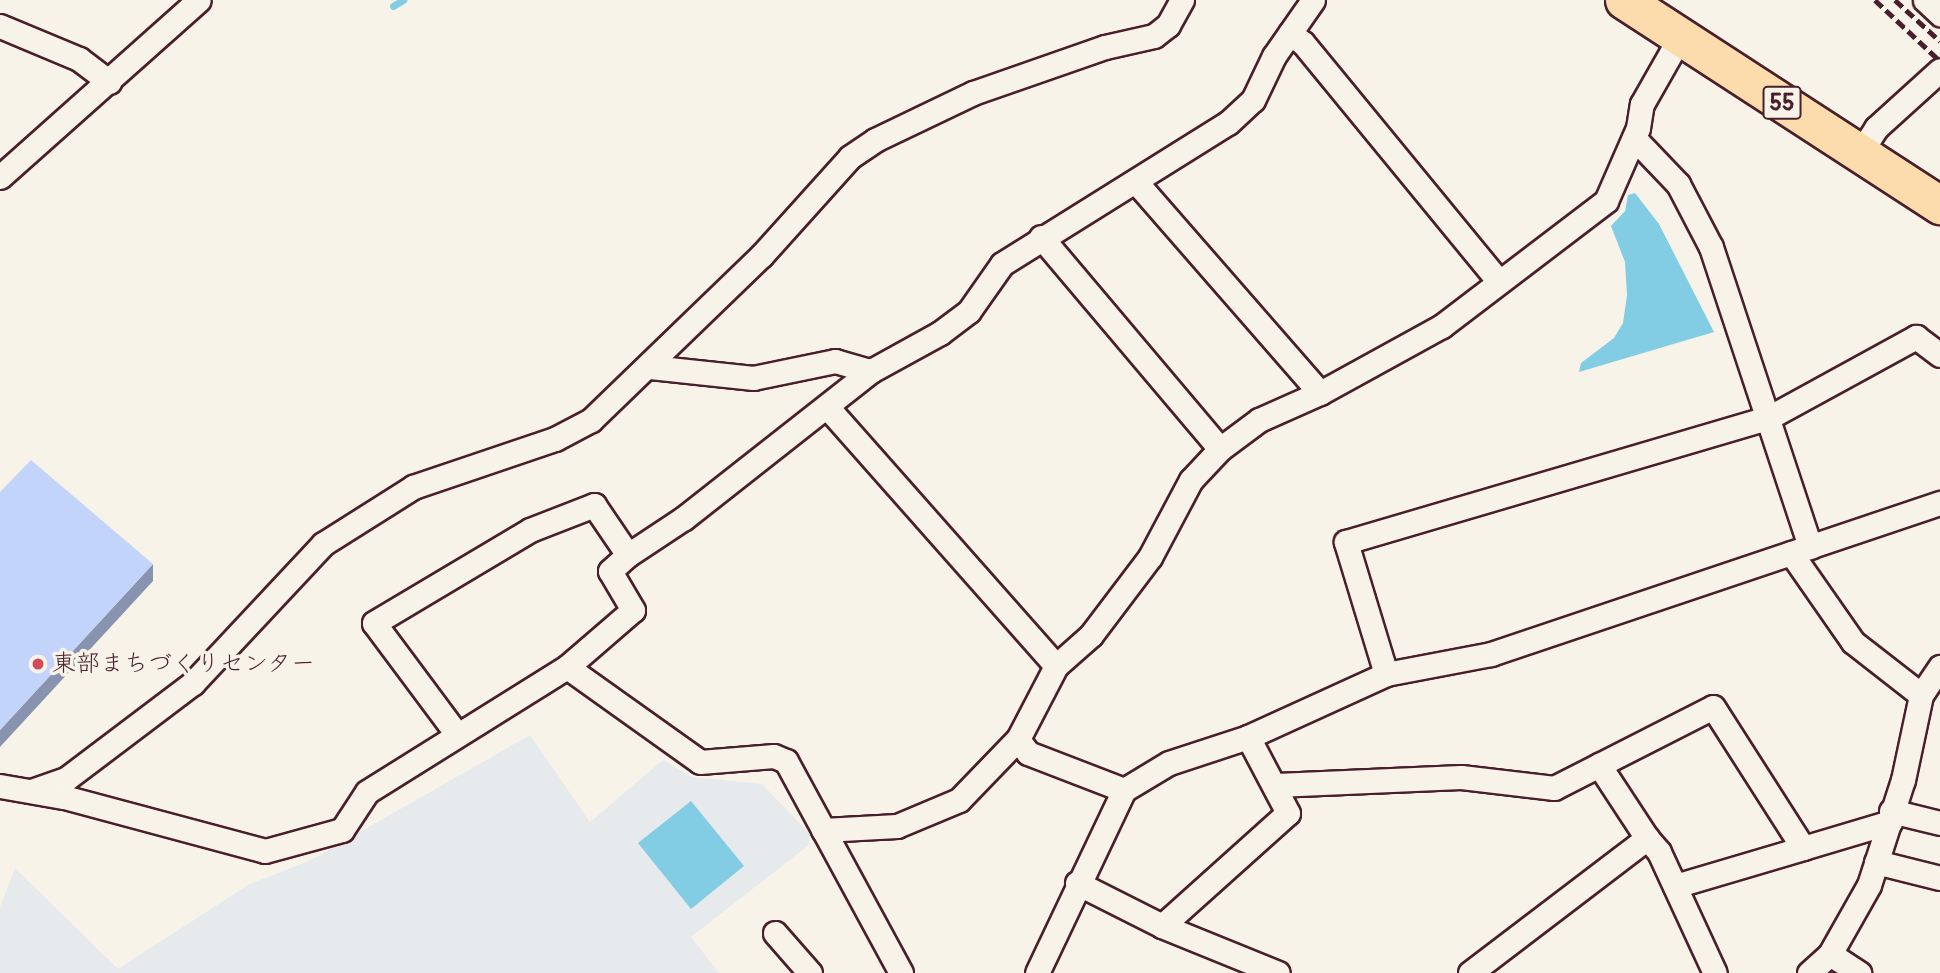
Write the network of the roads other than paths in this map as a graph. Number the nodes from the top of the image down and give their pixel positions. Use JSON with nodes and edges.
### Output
{"nodes":[{"id":1,"x":1182,"y":0,"type":"edge"},
{"id":2,"x":1313,"y":0,"type":"edge"},
{"id":3,"x":1624,"y":0,"type":"edge"},
{"id":4,"x":1925,"y":0,"type":"edge"},
{"id":5,"x":189,"y":4,"type":"edge"},
{"id":6,"x":1940,"y":13,"type":"edge"},
{"id":7,"x":0,"y":26,"type":"edge"},
{"id":8,"x":1290,"y":33,"type":"junction"},
{"id":9,"x":1681,"y":37,"type":"junction"},
{"id":10,"x":1940,"y":70,"type":"edge"},
{"id":11,"x":109,"y":82,"type":"junction"},
{"id":12,"x":1634,"y":138,"type":"junction"},
{"id":13,"x":1860,"y":153,"type":"junction"},
{"id":14,"x":0,"y":177,"type":"edge"},
{"id":15,"x":1136,"y":183,"type":"junction"},
{"id":16,"x":1940,"y":205,"type":"edge"},
{"id":17,"x":1041,"y":237,"type":"junction"},
{"id":18,"x":1497,"y":279,"type":"junction"},
{"id":19,"x":1940,"y":355,"type":"edge"},
{"id":20,"x":650,"y":367,"type":"junction"},
{"id":21,"x":871,"y":371,"type":"junction"},
{"id":22,"x":1320,"y":393,"type":"junction"},
{"id":23,"x":828,"y":408,"type":"junction"},
{"id":24,"x":1768,"y":418,"type":"junction"},
{"id":25,"x":1220,"y":449,"type":"junction"},
{"id":26,"x":1940,"y":503,"type":"edge"},
{"id":27,"x":1800,"y":550,"type":"junction"},
{"id":28,"x":628,"y":555,"type":"junction"},
{"id":29,"x":1056,"y":666,"type":"junction"},
{"id":30,"x":567,"y":667,"type":"junction"},
{"id":31,"x":1940,"y":667,"type":"edge"},
{"id":32,"x":1386,"y":674,"type":"junction"},
{"id":33,"x":1922,"y":695,"type":"junction"},
{"id":34,"x":456,"y":733,"type":"junction"},
{"id":35,"x":1248,"y":737,"type":"junction"},
{"id":36,"x":1018,"y":739,"type":"junction"},
{"id":37,"x":1599,"y":765,"type":"junction"},
{"id":38,"x":1276,"y":785,"type":"junction"},
{"id":39,"x":0,"y":786,"type":"edge"},
{"id":40,"x":1124,"y":790,"type":"junction"},
{"id":41,"x":30,"y":791,"type":"junction"},
{"id":42,"x":1890,"y":816,"type":"junction"},
{"id":43,"x":1940,"y":823,"type":"edge"},
{"id":44,"x":823,"y":830,"type":"junction"},
{"id":45,"x":1647,"y":838,"type":"junction"},
{"id":46,"x":1802,"y":848,"type":"junction"},
{"id":47,"x":1877,"y":862,"type":"junction"},
{"id":48,"x":1940,"y":878,"type":"edge"},
{"id":49,"x":1077,"y":883,"type":"junction"},
{"id":50,"x":1675,"y":886,"type":"junction"},
{"id":51,"x":1162,"y":926,"type":"junction"},
{"id":52,"x":775,"y":933,"type":"dead end"},
{"id":53,"x":1830,"y":954,"type":"junction"},
{"id":54,"x":810,"y":973,"type":"edge"},
{"id":55,"x":901,"y":973,"type":"edge"},
{"id":56,"x":1037,"y":973,"type":"edge"},
{"id":57,"x":1278,"y":973,"type":"edge"},
{"id":58,"x":1470,"y":973,"type":"edge"},
{"id":59,"x":1715,"y":973,"type":"edge"},
{"id":60,"x":1810,"y":973,"type":"edge"},
{"id":61,"x":1859,"y":973,"type":"edge"}],
"edges":[{"from":1,"to":20,"type":"street"},
{"from":2,"to":8,"type":"street"},
{"from":3,"to":9,"type":"main road","number":"55"},
{"from":4,"to":6,"type":"street"},
{"from":5,"to":11,"type":"street"},
{"from":7,"to":11,"type":"street"},
{"from":8,"to":15,"type":"street"},
{"from":8,"to":18,"type":"street"},
{"from":9,"to":12,"type":"street"},
{"from":9,"to":13,"type":"main road","number":"55"},
{"from":10,"to":13,"type":"street"},
{"from":11,"to":14,"type":"street"},
{"from":12,"to":18,"type":"street"},
{"from":12,"to":24,"type":"street"},
{"from":13,"to":16,"type":"main road","number":"55"},
{"from":15,"to":17,"type":"street"},
{"from":15,"to":22,"type":"street"},
{"from":17,"to":21,"type":"street"},
{"from":17,"to":25,"type":"street"},
{"from":18,"to":22,"type":"street"},
{"from":19,"to":24,"type":"street"},
{"from":20,"to":21,"type":"street"},
{"from":20,"to":41,"type":"street"},
{"from":21,"to":23,"type":"street"},
{"from":22,"to":25,"type":"street"},
{"from":23,"to":28,"type":"street"},
{"from":23,"to":29,"type":"street"},
{"from":24,"to":27,"type":"street"},
{"from":24,"to":32,"type":"street"},
{"from":25,"to":29,"type":"street"},
{"from":26,"to":27,"type":"street"},
{"from":27,"to":32,"type":"street"},
{"from":27,"to":33,"type":"street"},
{"from":28,"to":30,"type":"street"},
{"from":28,"to":34,"type":"street"},
{"from":29,"to":36,"type":"street"},
{"from":30,"to":34,"type":"street"},
{"from":30,"to":44,"type":"street"},
{"from":31,"to":33,"type":"street"},
{"from":32,"to":35,"type":"street"},
{"from":33,"to":42,"type":"street"},
{"from":34,"to":41,"type":"street"},
{"from":35,"to":38,"type":"street"},
{"from":35,"to":40,"type":"street"},
{"from":36,"to":40,"type":"street"},
{"from":36,"to":44,"type":"street"},
{"from":37,"to":38,"type":"street"},
{"from":37,"to":45,"type":"street"},
{"from":37,"to":46,"type":"street"},
{"from":38,"to":51,"type":"street"},
{"from":39,"to":41,"type":"street"},
{"from":40,"to":49,"type":"street"},
{"from":42,"to":43,"type":"street"},
{"from":42,"to":46,"type":"street"},
{"from":42,"to":47,"type":"street"},
{"from":44,"to":55,"type":"street"},
{"from":45,"to":50,"type":"street"},
{"from":45,"to":58,"type":"street"},
{"from":46,"to":50,"type":"street"},
{"from":47,"to":48,"type":"street"},
{"from":47,"to":53,"type":"street"},
{"from":49,"to":51,"type":"street"},
{"from":49,"to":56,"type":"street"},
{"from":50,"to":59,"type":"street"},
{"from":51,"to":57,"type":"street"},
{"from":52,"to":54,"type":"street"},
{"from":53,"to":60,"type":"street"},
{"from":53,"to":61,"type":"street"}]}
